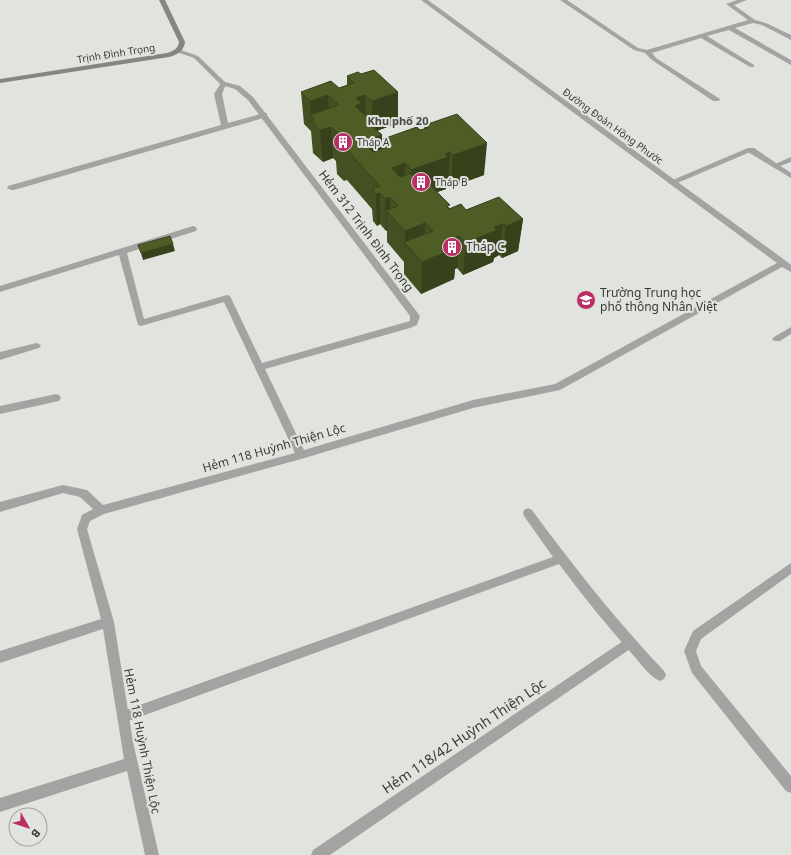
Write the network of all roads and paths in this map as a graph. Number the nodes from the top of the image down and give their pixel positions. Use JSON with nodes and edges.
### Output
{"nodes":[{"id":1,"x":162,"y":0,"type":"edge"},
{"id":2,"x":424,"y":0,"type":"edge"},
{"id":3,"x":563,"y":0,"type":"edge"},
{"id":4,"x":744,"y":0,"type":"edge"},
{"id":5,"x":753,"y":21,"type":"junction"},
{"id":6,"x":730,"y":28,"type":"junction"},
{"id":7,"x":702,"y":36,"type":"junction"},
{"id":8,"x":791,"y":38,"type":"edge"},
{"id":9,"x":178,"y":51,"type":"junction"},
{"id":10,"x":647,"y":52,"type":"junction"},
{"id":11,"x":791,"y":63,"type":"edge"},
{"id":12,"x":752,"y":66,"type":"dead end"},
{"id":13,"x":0,"y":81,"type":"edge"},
{"id":14,"x":223,"y":84,"type":"junction"},
{"id":15,"x":716,"y":99,"type":"dead end"},
{"id":16,"x":264,"y":115,"type":"junction"},
{"id":17,"x":225,"y":126,"type":"junction"},
{"id":18,"x":791,"y":159,"type":"edge"},
{"id":19,"x":775,"y":166,"type":"junction"},
{"id":20,"x":791,"y":176,"type":"edge"},
{"id":21,"x":672,"y":182,"type":"junction"},
{"id":22,"x":11,"y":188,"type":"dead end"},
{"id":23,"x":193,"y":229,"type":"dead end"},
{"id":24,"x":122,"y":251,"type":"junction"},
{"id":25,"x":787,"y":266,"type":"edge"},
{"id":26,"x":0,"y":289,"type":"edge"},
{"id":27,"x":791,"y":330,"type":"edge"},
{"id":28,"x":778,"y":339,"type":"dead end"},
{"id":29,"x":36,"y":346,"type":"dead end"},
{"id":30,"x":0,"y":356,"type":"edge"},
{"id":31,"x":259,"y":367,"type":"junction"},
{"id":32,"x":56,"y":398,"type":"dead end"},
{"id":33,"x":0,"y":410,"type":"edge"},
{"id":34,"x":301,"y":455,"type":"junction"},
{"id":35,"x":0,"y":507,"type":"edge"},
{"id":36,"x":101,"y":510,"type":"junction"},
{"id":37,"x":528,"y":513,"type":"dead end"},
{"id":38,"x":560,"y":559,"type":"junction"},
{"id":39,"x":791,"y":568,"type":"edge"},
{"id":40,"x":108,"y":622,"type":"junction"},
{"id":41,"x":629,"y":643,"type":"junction"},
{"id":42,"x":0,"y":657,"type":"edge"},
{"id":43,"x":660,"y":674,"type":"dead end"},
{"id":44,"x":123,"y":717,"type":"junction"},
{"id":45,"x":131,"y":763,"type":"junction"},
{"id":46,"x":791,"y":786,"type":"edge"},
{"id":47,"x":0,"y":805,"type":"edge"},
{"id":48,"x":152,"y":855,"type":"edge"},
{"id":49,"x":318,"y":855,"type":"edge"}],
"edges":[{"from":1,"to":9,"type":"street"},
{"from":2,"to":21,"type":"street","name":"Đường Đoàn Hồng Phước"},
{"from":3,"to":10,"type":"street"},
{"from":4,"to":5,"type":"street"},
{"from":5,"to":6,"type":"street"},
{"from":5,"to":8,"type":"street"},
{"from":6,"to":7,"type":"street"},
{"from":6,"to":11,"type":"street"},
{"from":7,"to":10,"type":"street"},
{"from":7,"to":12,"type":"street"},
{"from":9,"to":13,"type":"street","name":"Trịnh Đình Trọng"},
{"from":9,"to":14,"type":"street"},
{"from":10,"to":15,"type":"street"},
{"from":14,"to":16,"type":"street","name":"Hẻm 312 Trịnh Đình Trọng"},
{"from":14,"to":17,"type":"street"},
{"from":16,"to":17,"type":"street"},
{"from":16,"to":31,"type":"street","name":"Hẻm 312 Trịnh Đình Trọng"},
{"from":17,"to":22,"type":"street"},
{"from":18,"to":19,"type":"street"},
{"from":19,"to":20,"type":"street"},
{"from":19,"to":21,"type":"street"},
{"from":21,"to":25,"type":"street","name":"Đường Đoàn Hồng Phước"},
{"from":23,"to":24,"type":"street"},
{"from":24,"to":26,"type":"street"},
{"from":24,"to":31,"type":"street"},
{"from":25,"to":34,"type":"street","name":"Hẻm 118 Huỳnh Thiện Lộc"},
{"from":27,"to":28,"type":"street"},
{"from":29,"to":30,"type":"street"},
{"from":31,"to":34,"type":"street"},
{"from":32,"to":33,"type":"street"},
{"from":34,"to":36,"type":"street","name":"Hẻm 118 Huỳnh Thiện Lộc"},
{"from":35,"to":36,"type":"street"},
{"from":36,"to":40,"type":"street","name":"Hẻm 118 Huỳnh Thiện Lộc"},
{"from":37,"to":38,"type":"street"},
{"from":38,"to":41,"type":"street"},
{"from":38,"to":44,"type":"street"},
{"from":39,"to":46,"type":"street"},
{"from":40,"to":42,"type":"street"},
{"from":40,"to":44,"type":"street","name":"Hẻm 118 Huỳnh Thiện Lộc"},
{"from":41,"to":43,"type":"street"},
{"from":41,"to":49,"type":"street","name":"Hẻm 118/42 Huỳnh Thiện Lộc"},
{"from":44,"to":45,"type":"street","name":"Hẻm 118 Huỳnh Thiện Lộc"},
{"from":45,"to":47,"type":"street"},
{"from":45,"to":48,"type":"street","name":"Hẻm 118 Huỳnh Thiện Lộc"}]}
